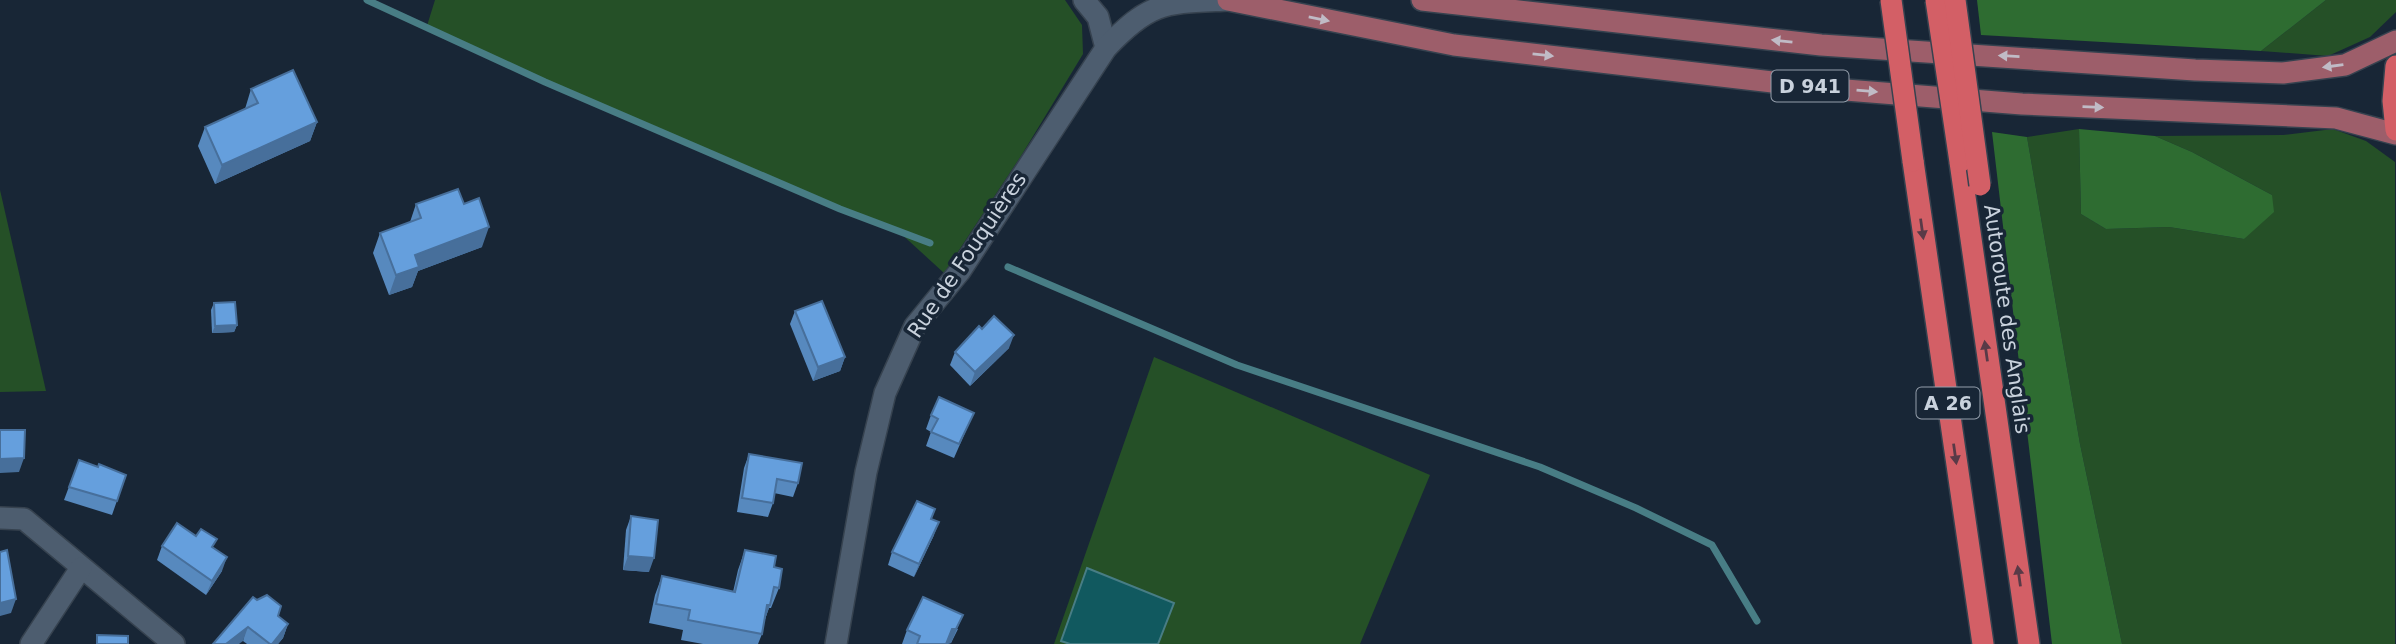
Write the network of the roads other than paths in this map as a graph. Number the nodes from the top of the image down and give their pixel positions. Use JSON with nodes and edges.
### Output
{"nodes":[{"id":1,"x":1084,"y":0,"type":"edge"},
{"id":2,"x":1228,"y":0,"type":"edge"},
{"id":3,"x":1422,"y":0,"type":"edge"},
{"id":4,"x":1891,"y":0,"type":"edge"},
{"id":5,"x":1936,"y":0,"type":"edge"},
{"id":6,"x":1955,"y":0,"type":"edge"},
{"id":7,"x":2396,"y":41,"type":"edge"},
{"id":8,"x":1106,"y":48,"type":"junction"},
{"id":9,"x":2396,"y":65,"type":"edge"},
{"id":10,"x":2396,"y":132,"type":"edge"},
{"id":11,"x":1967,"y":219,"type":"junction"},
{"id":12,"x":0,"y":518,"type":"edge"},
{"id":13,"x":81,"y":568,"type":"junction"},
{"id":14,"x":31,"y":644,"type":"edge"},
{"id":15,"x":174,"y":644,"type":"edge"},
{"id":16,"x":836,"y":644,"type":"edge"},
{"id":17,"x":1983,"y":644,"type":"edge"},
{"id":18,"x":2029,"y":644,"type":"edge"}],
"edges":[{"from":1,"to":8,"type":"street"},
{"from":2,"to":8,"type":"street","name":"Rue de Fouquières"},
{"from":2,"to":10,"type":"main road","number":"D 941","one_way":true},
{"from":7,"to":3,"type":"main road","number":"D 941","one_way":true},
{"from":4,"to":17,"type":"highway","number":"A 26","one_way":true,"bridge":true},
{"from":5,"to":11,"type":"highway","name":"Autoroute des Anglais","number":"A 26","bridge":true},
{"from":6,"to":11,"type":"highway","bridge":true},
{"from":8,"to":16,"type":"street","name":"Rue de Fouquières"},
{"from":9,"to":10,"type":"highway"},
{"from":18,"to":11,"type":"highway","name":"Autoroute des Anglais","number":"A 26","one_way":true},
{"from":12,"to":13,"type":"street"},
{"from":13,"to":14,"type":"street"},
{"from":13,"to":15,"type":"street"}]}
